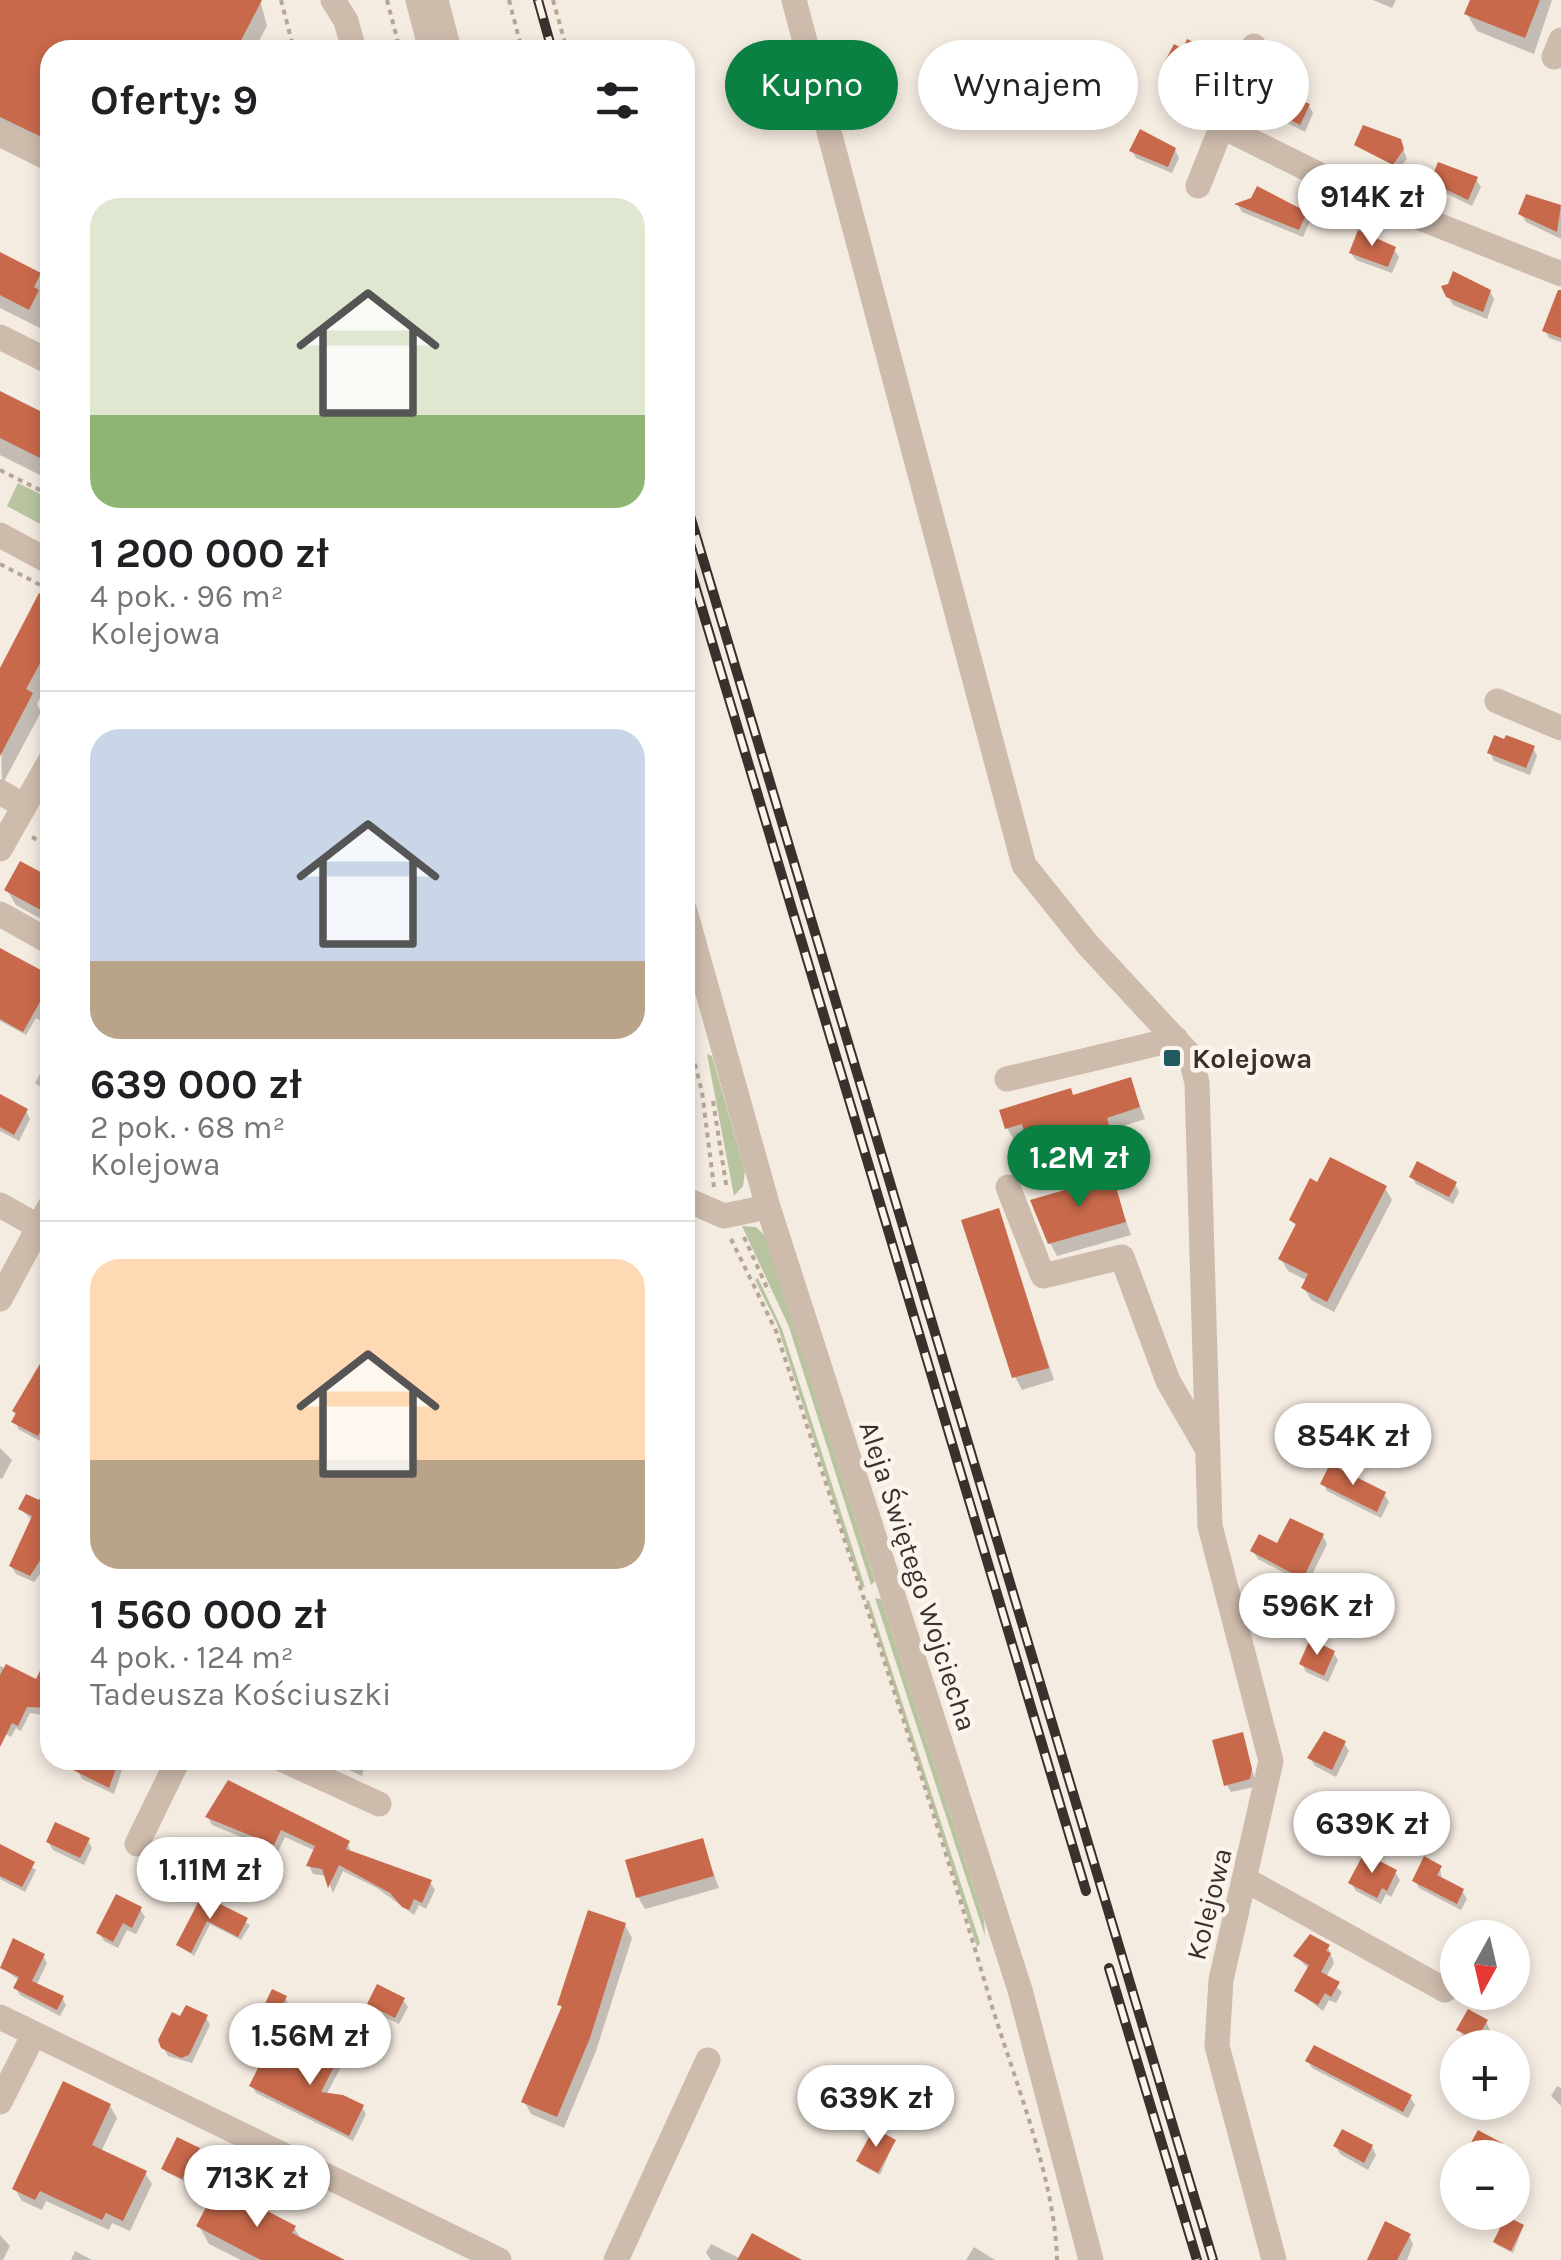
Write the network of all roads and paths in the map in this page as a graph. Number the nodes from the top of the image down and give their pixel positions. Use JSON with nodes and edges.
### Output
{"nodes":[{"id":1,"x":281,"y":0,"type":"edge"},
{"id":2,"x":333,"y":0,"type":"edge"},
{"id":3,"x":387,"y":0,"type":"edge"},
{"id":4,"x":418,"y":0,"type":"edge"},
{"id":5,"x":436,"y":0,"type":"edge"},
{"id":6,"x":509,"y":0,"type":"edge"},
{"id":7,"x":553,"y":0,"type":"edge"},
{"id":8,"x":794,"y":0,"type":"edge"},
{"id":9,"x":291,"y":40,"type":"edge"},
{"id":10,"x":351,"y":40,"type":"edge"},
{"id":11,"x":397,"y":40,"type":"edge"},
{"id":12,"x":428,"y":40,"type":"edge"},
{"id":13,"x":447,"y":40,"type":"edge"},
{"id":14,"x":519,"y":40,"type":"edge"},
{"id":15,"x":565,"y":40,"type":"edge"},
{"id":16,"x":1220,"y":130,"type":"edge"},
{"id":17,"x":1230,"y":130,"type":"edge"},
{"id":18,"x":0,"y":134,"type":"edge"},
{"id":19,"x":40,"y":154,"type":"edge"},
{"id":20,"x":1198,"y":186,"type":"dead end"},
{"id":21,"x":1561,"y":274,"type":"edge"},
{"id":22,"x":0,"y":336,"type":"edge"},
{"id":23,"x":40,"y":357,"type":"edge"},
{"id":24,"x":0,"y":470,"type":"edge"},
{"id":25,"x":40,"y":490,"type":"edge"},
{"id":26,"x":0,"y":535,"type":"edge"},
{"id":27,"x":40,"y":557,"type":"edge"},
{"id":28,"x":0,"y":564,"type":"edge"},
{"id":29,"x":40,"y":585,"type":"edge"},
{"id":30,"x":1497,"y":701,"type":"dead end"},
{"id":31,"x":1561,"y":728,"type":"edge"},
{"id":32,"x":40,"y":778,"type":"edge"},
{"id":33,"x":0,"y":792,"type":"edge"},
{"id":34,"x":24,"y":806,"type":"junction"},
{"id":35,"x":0,"y":849,"type":"edge"},
{"id":36,"x":0,"y":914,"type":"edge"},
{"id":37,"x":40,"y":936,"type":"edge"},
{"id":38,"x":695,"y":947,"type":"edge"},
{"id":39,"x":1176,"y":1038,"type":"junction"},
{"id":40,"x":695,"y":1073,"type":"edge"},
{"id":41,"x":1008,"y":1080,"type":"dead end"},
{"id":42,"x":1008,"y":1187,"type":"dead end"},
{"id":43,"x":695,"y":1203,"type":"edge"},
{"id":44,"x":0,"y":1205,"type":"edge"},
{"id":45,"x":768,"y":1208,"type":"junction"},
{"id":46,"x":40,"y":1213,"type":"edge"},
{"id":47,"x":724,"y":1216,"type":"junction"},
{"id":48,"x":40,"y":1225,"type":"edge"},
{"id":49,"x":0,"y":1299,"type":"edge"},
{"id":50,"x":1208,"y":1449,"type":"junction"},
{"id":51,"x":173,"y":1770,"type":"edge"},
{"id":52,"x":305,"y":1770,"type":"edge"},
{"id":53,"x":379,"y":1804,"type":"dead end"},
{"id":54,"x":137,"y":1844,"type":"dead end"},
{"id":55,"x":1246,"y":1880,"type":"junction"},
{"id":56,"x":1440,"y":1987,"type":"edge"},
{"id":57,"x":0,"y":2018,"type":"edge"},
{"id":58,"x":34,"y":2034,"type":"junction"},
{"id":59,"x":708,"y":2060,"type":"dead end"},
{"id":60,"x":0,"y":2102,"type":"edge"},
{"id":61,"x":498,"y":2260,"type":"edge"},
{"id":62,"x":616,"y":2260,"type":"edge"},
{"id":63,"x":1056,"y":2260,"type":"edge"},
{"id":64,"x":1091,"y":2260,"type":"edge"},
{"id":65,"x":1274,"y":2260,"type":"edge"}],
"edges":[{"from":1,"to":9,"type":"path"},
{"from":2,"to":10,"type":"street"},
{"from":3,"to":11,"type":"path"},
{"from":4,"to":12,"type":"street"},
{"from":5,"to":13,"type":"street"},
{"from":6,"to":14,"type":"path"},
{"from":7,"to":15,"type":"path"},
{"from":8,"to":39,"type":"street","name":"Kolejowa"},
{"from":16,"to":20,"type":"street"},
{"from":17,"to":21,"type":"street"},
{"from":18,"to":19,"type":"street"},
{"from":22,"to":23,"type":"street"},
{"from":24,"to":25,"type":"path"},
{"from":26,"to":27,"type":"street"},
{"from":28,"to":29,"type":"path"},
{"from":30,"to":31,"type":"street"},
{"from":32,"to":34,"type":"street"},
{"from":33,"to":34,"type":"street"},
{"from":34,"to":35,"type":"street"},
{"from":36,"to":37,"type":"street"},
{"from":38,"to":45,"type":"street","name":"Aleja Świętego Wojciecha"},
{"from":39,"to":41,"type":"street"},
{"from":39,"to":50,"type":"street","name":"Kolejowa"},
{"from":40,"to":47,"type":"path"},
{"from":42,"to":50,"type":"street"},
{"from":43,"to":47,"type":"street"},
{"from":44,"to":46,"type":"street"},
{"from":45,"to":47,"type":"street"},
{"from":45,"to":64,"type":"street","name":"Aleja Świętego Wojciecha"},
{"from":47,"to":63,"type":"path"},
{"from":48,"to":49,"type":"street"},
{"from":50,"to":55,"type":"street","name":"Kolejowa"},
{"from":51,"to":54,"type":"street"},
{"from":52,"to":53,"type":"street"},
{"from":55,"to":56,"type":"street"},
{"from":55,"to":65,"type":"street","name":"Kolejowa"},
{"from":57,"to":58,"type":"street"},
{"from":58,"to":60,"type":"street"},
{"from":58,"to":61,"type":"street"},
{"from":59,"to":62,"type":"street"}]}
